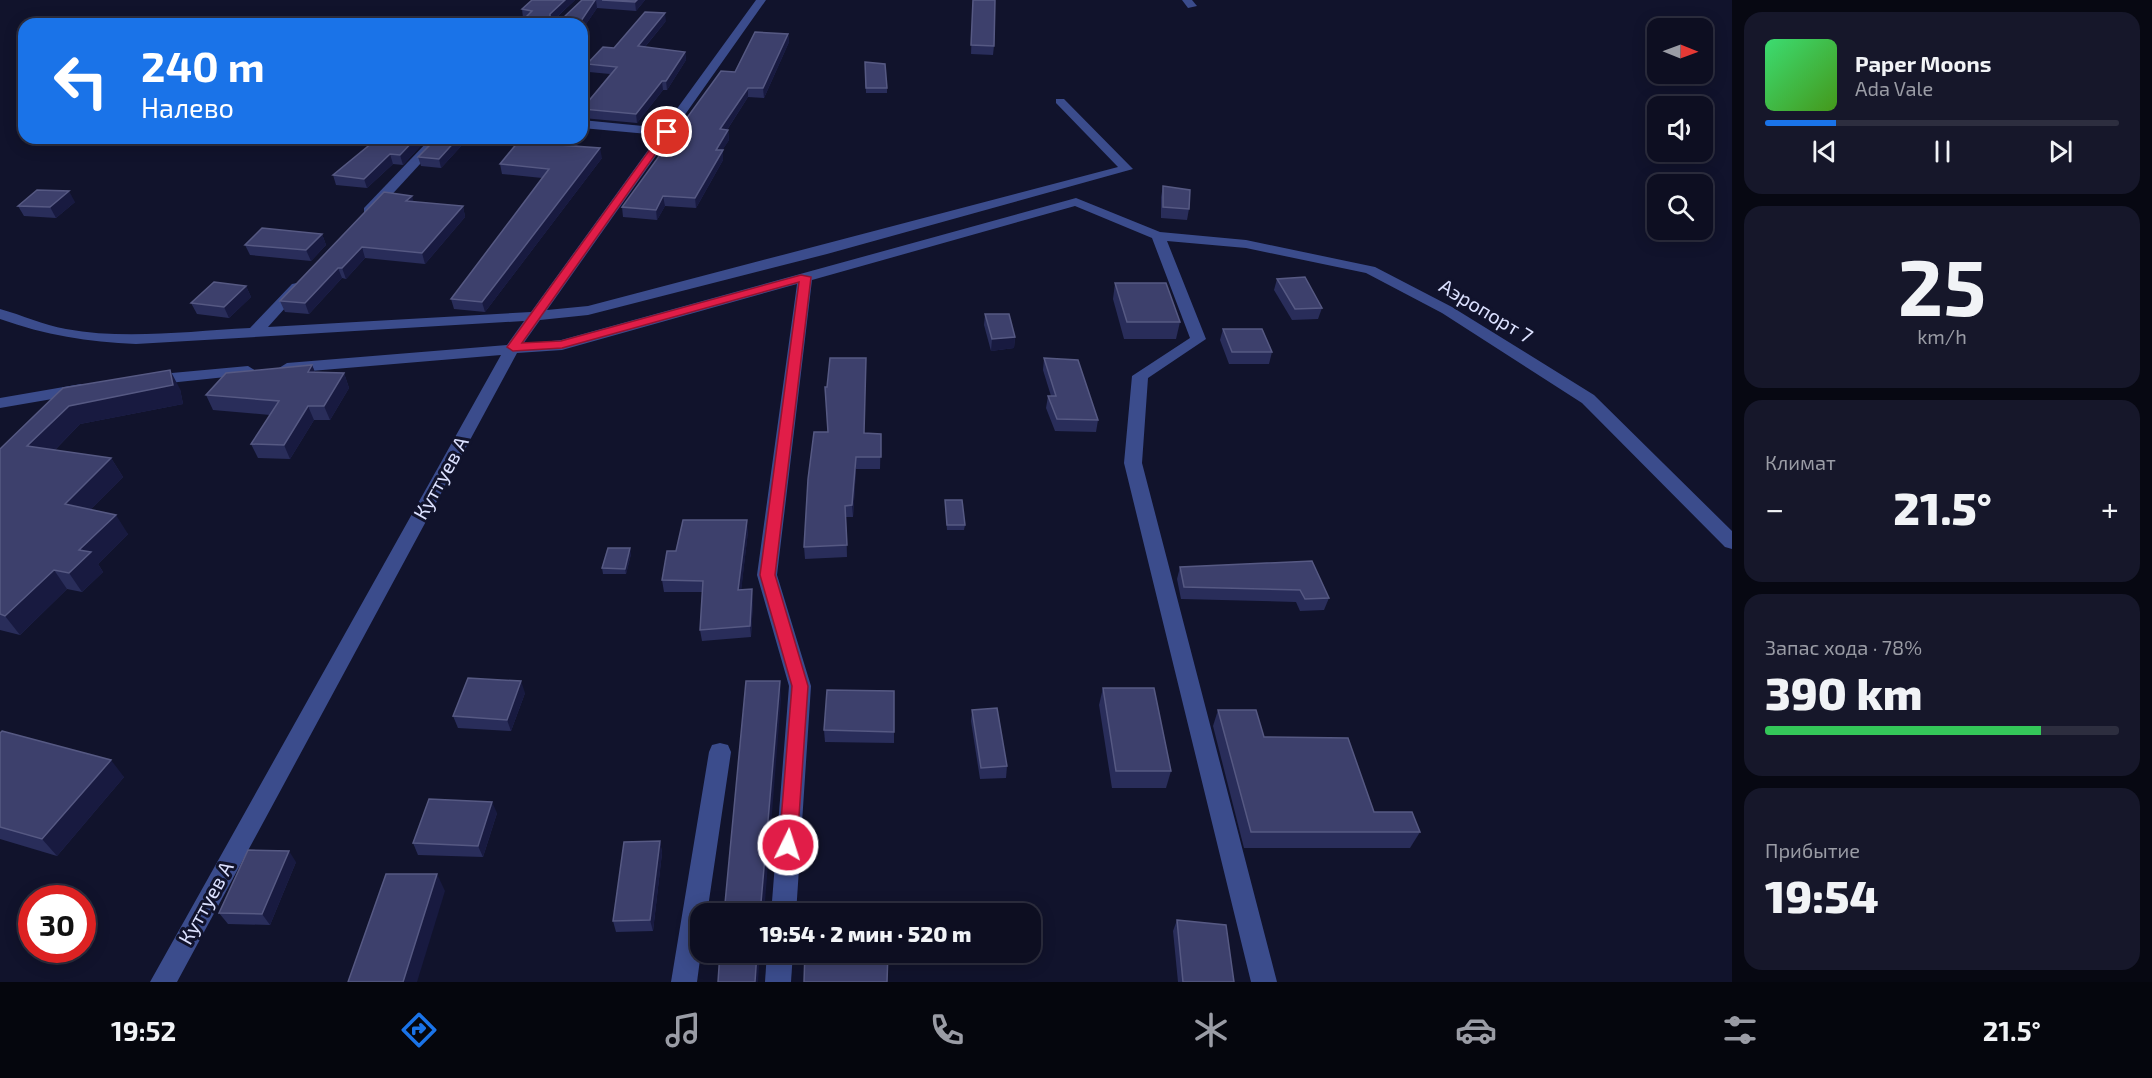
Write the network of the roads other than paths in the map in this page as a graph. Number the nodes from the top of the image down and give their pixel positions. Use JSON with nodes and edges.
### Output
{"nodes":[{"id":1,"x":761,"y":0,"type":"edge"},
{"id":2,"x":1060,"y":101,"type":"dead end"},
{"id":3,"x":588,"y":125,"type":"edge"},
{"id":4,"x":667,"y":132,"type":"junction"},
{"id":5,"x":432,"y":144,"type":"edge"},
{"id":6,"x":359,"y":222,"type":"edge"},
{"id":7,"x":1158,"y":236,"type":"junction"},
{"id":8,"x":805,"y":277,"type":"junction"},
{"id":9,"x":304,"y":280,"type":"edge"},
{"id":10,"x":0,"y":314,"type":"edge"},
{"id":11,"x":535,"y":316,"type":"junction"},
{"id":12,"x":256,"y":330,"type":"junction"},
{"id":13,"x":513,"y":347,"type":"junction"},
{"id":14,"x":133,"y":382,"type":"edge"},
{"id":15,"x":100,"y":386,"type":"edge"},
{"id":16,"x":0,"y":403,"type":"edge"},
{"id":17,"x":1732,"y":542,"type":"edge"},
{"id":18,"x":720,"y":752,"type":"dead end"},
{"id":19,"x":784,"y":903,"type":"edge"},
{"id":20,"x":779,"y":963,"type":"edge"},
{"id":21,"x":163,"y":982,"type":"edge"},
{"id":22,"x":684,"y":982,"type":"edge"},
{"id":23,"x":778,"y":982,"type":"edge"},
{"id":24,"x":1264,"y":982,"type":"edge"}],
"edges":[{"from":1,"to":4,"type":"street","name":"Куттуев А"},
{"from":2,"to":11,"type":"street"},
{"from":3,"to":4,"type":"street"},
{"from":4,"to":11,"type":"street","name":"Куттуев А"},
{"from":5,"to":6,"type":"street"},
{"from":7,"to":8,"type":"street","name":"Аэропорт 7"},
{"from":7,"to":17,"type":"street","name":"Аэропорт 7"},
{"from":7,"to":24,"type":"street"},
{"from":8,"to":13,"type":"street","name":"Аэропорт 7"},
{"from":8,"to":19,"type":"street"},
{"from":9,"to":12,"type":"street"},
{"from":10,"to":12,"type":"street"},
{"from":11,"to":12,"type":"street"},
{"from":11,"to":13,"type":"street","name":"Куттуев А"},
{"from":13,"to":14,"type":"street","name":"Аэропорт 7"},
{"from":13,"to":21,"type":"street","name":"Куттуев А"},
{"from":15,"to":16,"type":"street"},
{"from":18,"to":22,"type":"street"},
{"from":20,"to":23,"type":"street"}]}
